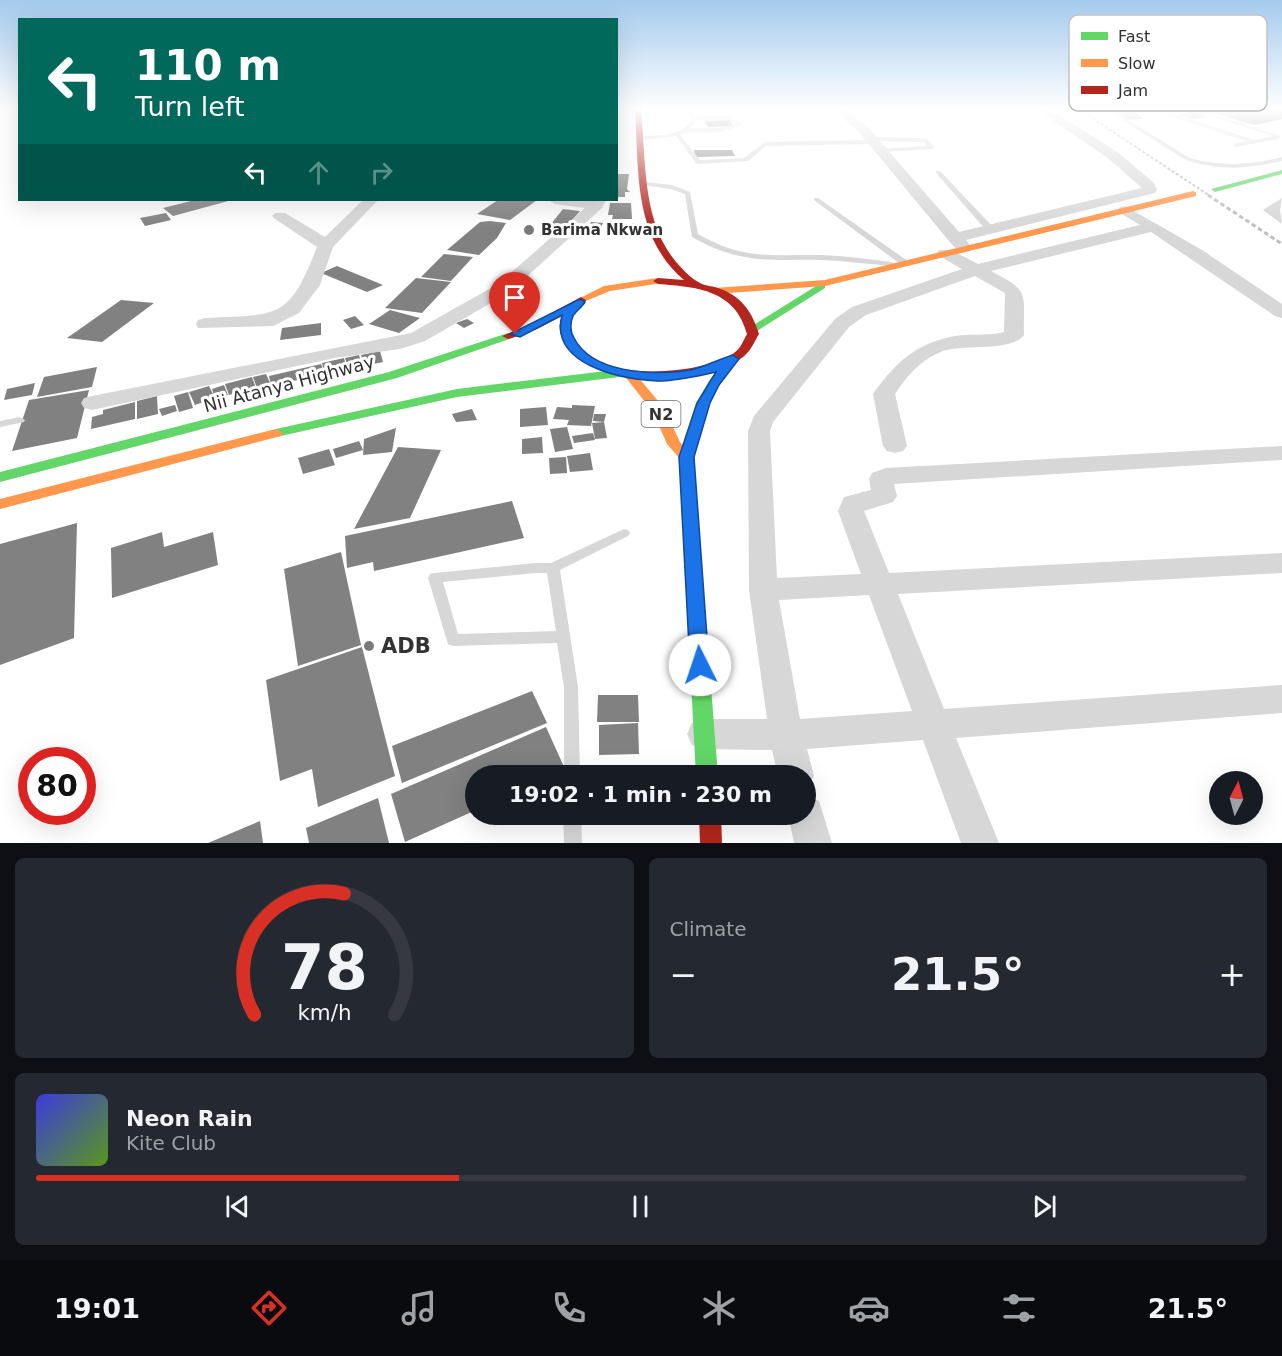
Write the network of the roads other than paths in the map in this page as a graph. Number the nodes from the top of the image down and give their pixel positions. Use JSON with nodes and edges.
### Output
{"nodes":[{"id":1,"x":642,"y":149,"type":"edge"},
{"id":2,"x":688,"y":149,"type":"edge"},
{"id":3,"x":759,"y":149,"type":"edge"},
{"id":4,"x":880,"y":149,"type":"edge"},
{"id":5,"x":1104,"y":149,"type":"edge"},
{"id":6,"x":1172,"y":149,"type":"edge"},
{"id":7,"x":1282,"y":159,"type":"edge"},
{"id":8,"x":938,"y":172,"type":"dead end"},
{"id":9,"x":1282,"y":172,"type":"edge"},
{"id":10,"x":645,"y":184,"type":"junction"},
{"id":11,"x":1215,"y":189,"type":"dead end"},
{"id":12,"x":1193,"y":194,"type":"dead end"},
{"id":13,"x":816,"y":199,"type":"dead end"},
{"id":14,"x":370,"y":201,"type":"edge"},
{"id":15,"x":576,"y":201,"type":"edge"},
{"id":16,"x":598,"y":202,"type":"edge"},
{"id":17,"x":1125,"y":210,"type":"junction"},
{"id":18,"x":280,"y":216,"type":"dead end"},
{"id":19,"x":1152,"y":227,"type":"junction"},
{"id":20,"x":990,"y":230,"type":"junction"},
{"id":21,"x":959,"y":243,"type":"junction"},
{"id":22,"x":326,"y":245,"type":"junction"},
{"id":23,"x":945,"y":253,"type":"junction"},
{"id":24,"x":903,"y":265,"type":"junction"},
{"id":25,"x":977,"y":268,"type":"junction"},
{"id":26,"x":623,"y":274,"type":"dead end"},
{"id":27,"x":825,"y":283,"type":"junction"},
{"id":28,"x":698,"y":286,"type":"junction"},
{"id":29,"x":602,"y":290,"type":"junction"},
{"id":30,"x":714,"y":291,"type":"junction"},
{"id":31,"x":580,"y":302,"type":"junction"},
{"id":32,"x":1282,"y":312,"type":"edge"},
{"id":33,"x":206,"y":324,"type":"dead end"},
{"id":34,"x":753,"y":329,"type":"junction"},
{"id":35,"x":400,"y":343,"type":"junction"},
{"id":36,"x":733,"y":359,"type":"junction"},
{"id":37,"x":626,"y":374,"type":"junction"},
{"id":38,"x":393,"y":375,"type":"junction"},
{"id":39,"x":92,"y":403,"type":"dead end"},
{"id":40,"x":20,"y":420,"type":"dead end"},
{"id":41,"x":0,"y":424,"type":"edge"},
{"id":42,"x":895,"y":446,"type":"dead end"},
{"id":43,"x":1282,"y":453,"type":"edge"},
{"id":44,"x":687,"y":457,"type":"junction"},
{"id":45,"x":0,"y":477,"type":"edge"},
{"id":46,"x":0,"y":504,"type":"edge"},
{"id":47,"x":624,"y":533,"type":"dead end"},
{"id":48,"x":1282,"y":564,"type":"edge"},
{"id":49,"x":554,"y":568,"type":"junction"},
{"id":50,"x":878,"y":585,"type":"junction"},
{"id":51,"x":763,"y":590,"type":"junction"},
{"id":52,"x":563,"y":637,"type":"junction"},
{"id":53,"x":1282,"y":699,"type":"edge"},
{"id":54,"x":935,"y":725,"type":"junction"},
{"id":55,"x":704,"y":734,"type":"junction"},
{"id":56,"x":786,"y":735,"type":"junction"},
{"id":57,"x":572,"y":765,"type":"edge"},
{"id":58,"x":706,"y":765,"type":"edge"},
{"id":59,"x":793,"y":765,"type":"edge"},
{"id":60,"x":573,"y":825,"type":"edge"},
{"id":61,"x":710,"y":825,"type":"edge"},
{"id":62,"x":809,"y":825,"type":"edge"},
{"id":63,"x":573,"y":843,"type":"edge"},
{"id":64,"x":711,"y":843,"type":"edge"},
{"id":65,"x":813,"y":843,"type":"edge"},
{"id":66,"x":980,"y":843,"type":"edge"}],
"edges":[{"from":1,"to":10,"type":"main road"},
{"from":2,"to":3,"type":"lane"},
{"from":4,"to":21,"type":"street"},
{"from":5,"to":20,"type":"street"},
{"from":6,"to":7,"type":"lane"},
{"from":8,"to":20,"type":"lane"},
{"from":9,"to":11,"type":"main road"},
{"from":10,"to":24,"type":"lane"},
{"from":10,"to":28,"type":"main road"},
{"from":12,"to":17,"type":"main road"},
{"from":13,"to":24,"type":"lane"},
{"from":14,"to":22,"type":"street"},
{"from":15,"to":16,"type":"street"},
{"from":16,"to":35,"type":"street"},
{"from":17,"to":19,"type":"street"},
{"from":17,"to":21,"type":"main road"},
{"from":18,"to":22,"type":"street"},
{"from":19,"to":25,"type":"street"},
{"from":19,"to":32,"type":"street"},
{"from":20,"to":21,"type":"street"},
{"from":21,"to":23,"type":"main road"},
{"from":22,"to":33,"type":"street"},
{"from":23,"to":24,"type":"main road"},
{"from":23,"to":25,"type":"street"},
{"from":24,"to":27,"type":"main road"},
{"from":25,"to":42,"type":"street"},
{"from":25,"to":51,"type":"street"},
{"from":26,"to":29,"type":"main road"},
{"from":27,"to":30,"type":"main road"},
{"from":27,"to":34,"type":"main road"},
{"from":28,"to":29,"type":"main road"},
{"from":28,"to":30,"type":"main road"},
{"from":29,"to":31,"type":"main road","name":"Nii Atanya Highway"},
{"from":30,"to":34,"type":"main road"},
{"from":31,"to":37,"type":"main road","number":"N2"},
{"from":31,"to":38,"type":"main road","name":"Nii Atanya Highway"},
{"from":34,"to":36,"type":"main road","number":"N2"},
{"from":35,"to":38,"type":"street"},
{"from":35,"to":39,"type":"street"},
{"from":36,"to":37,"type":"main road","number":"N2"},
{"from":36,"to":44,"type":"main road","number":"N2"},
{"from":37,"to":44,"type":"main road","number":"N2"},
{"from":37,"to":46,"type":"main road"},
{"from":38,"to":45,"type":"main road","name":"Nii Atanya Highway"},
{"from":40,"to":41,"type":"lane"},
{"from":43,"to":50,"type":"street"},
{"from":44,"to":55,"type":"main road","number":"N2"},
{"from":47,"to":49,"type":"lane"},
{"from":48,"to":50,"type":"street"},
{"from":49,"to":52,"type":"lane"},
{"from":49,"to":52,"type":"lane"},
{"from":50,"to":51,"type":"street"},
{"from":50,"to":54,"type":"street"},
{"from":51,"to":56,"type":"street"},
{"from":52,"to":57,"type":"lane"},
{"from":53,"to":54,"type":"street"},
{"from":54,"to":56,"type":"street"},
{"from":54,"to":66,"type":"street"},
{"from":55,"to":56,"type":"street"},
{"from":55,"to":58,"type":"main road","number":"N2"},
{"from":56,"to":59,"type":"street"},
{"from":60,"to":63,"type":"lane"},
{"from":61,"to":64,"type":"main road"},
{"from":62,"to":65,"type":"street"}]}
